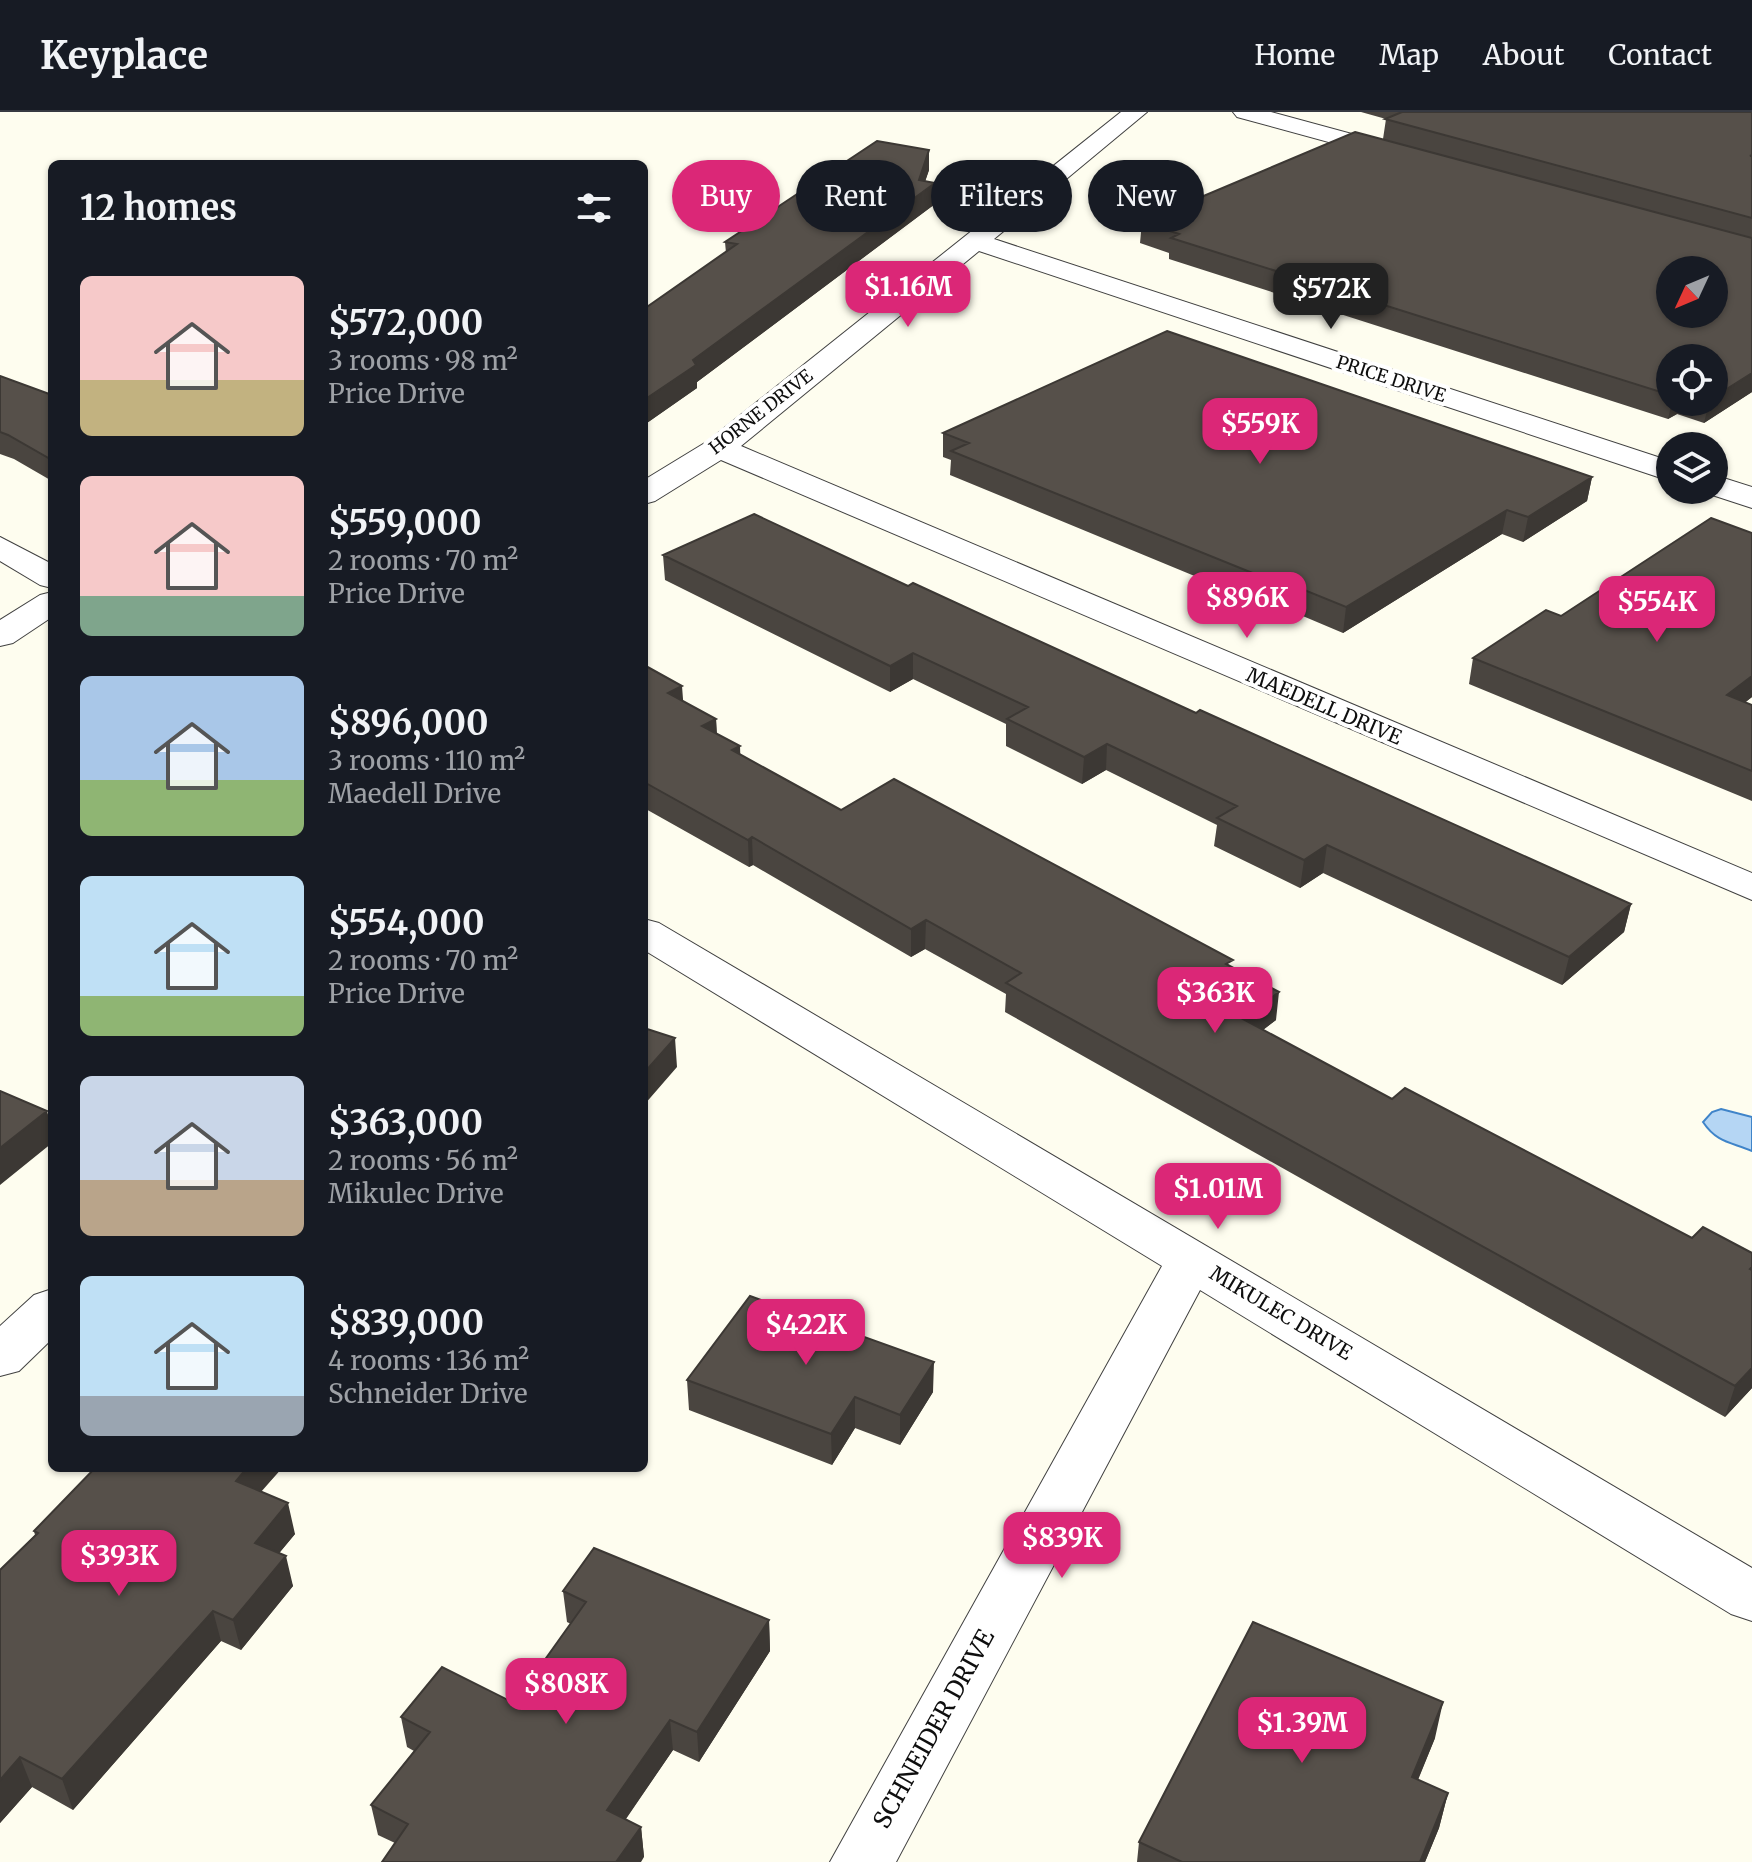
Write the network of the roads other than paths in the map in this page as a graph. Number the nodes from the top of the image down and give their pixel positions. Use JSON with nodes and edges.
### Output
{"nodes":[{"id":1,"x":1135,"y":112,"type":"edge"},
{"id":2,"x":1245,"y":112,"type":"edge"},
{"id":3,"x":1429,"y":162,"type":"edge"},
{"id":4,"x":975,"y":241,"type":"junction"},
{"id":5,"x":719,"y":448,"type":"junction"},
{"id":6,"x":1656,"y":466,"type":"edge"},
{"id":7,"x":1728,"y":490,"type":"edge"},
{"id":8,"x":648,"y":492,"type":"edge"},
{"id":9,"x":1752,"y":498,"type":"edge"},
{"id":10,"x":0,"y":547,"type":"edge"},
{"id":11,"x":48,"y":576,"type":"edge"},
{"id":12,"x":48,"y":605,"type":"edge"},
{"id":13,"x":0,"y":635,"type":"edge"},
{"id":14,"x":1752,"y":888,"type":"edge"},
{"id":15,"x":648,"y":934,"type":"edge"},
{"id":16,"x":1191,"y":1259,"type":"junction"},
{"id":17,"x":48,"y":1312,"type":"edge"},
{"id":18,"x":0,"y":1357,"type":"edge"},
{"id":19,"x":1752,"y":1597,"type":"edge"},
{"id":20,"x":862,"y":1862,"type":"edge"}],
"edges":[{"from":1,"to":4,"type":"street","name":"HORNE DRIVE"},
{"from":2,"to":3,"type":"street"},
{"from":4,"to":5,"type":"street","name":"HORNE DRIVE"},
{"from":4,"to":6,"type":"street","name":"PRICE DRIVE"},
{"from":5,"to":8,"type":"street","name":"HORNE DRIVE"},
{"from":5,"to":14,"type":"street","name":"MAEDELL DRIVE"},
{"from":7,"to":9,"type":"street"},
{"from":10,"to":11,"type":"street"},
{"from":12,"to":13,"type":"street"},
{"from":15,"to":16,"type":"street","name":"MIKULEC DRIVE"},
{"from":16,"to":19,"type":"street","name":"MIKULEC DRIVE"},
{"from":16,"to":20,"type":"street","name":"SCHNEIDER DRIVE"},
{"from":17,"to":18,"type":"street"}]}
